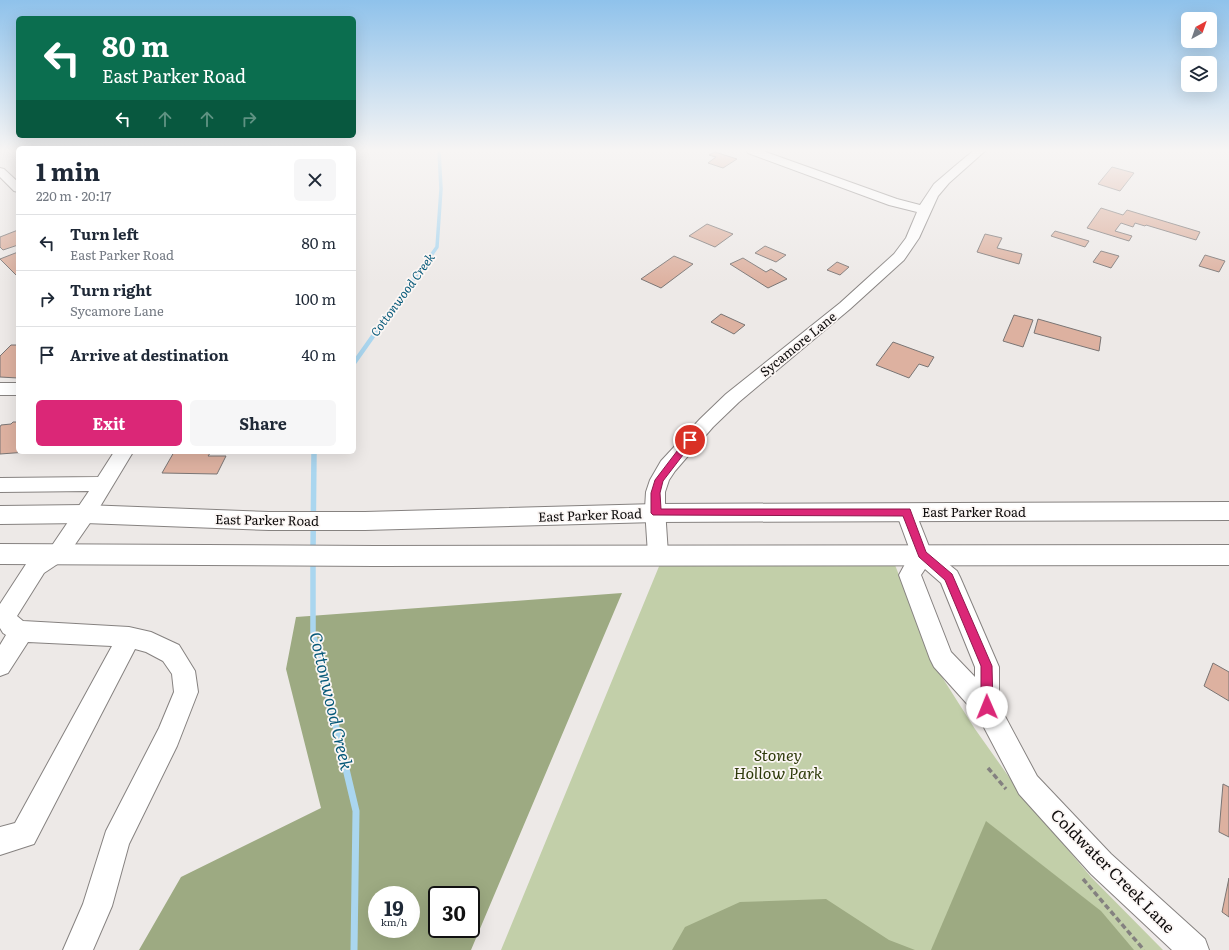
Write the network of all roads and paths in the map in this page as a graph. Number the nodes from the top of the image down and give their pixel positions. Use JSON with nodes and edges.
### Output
{"nodes":[{"id":1,"x":875,"y":195,"type":"edge"},
{"id":2,"x":932,"y":195,"type":"edge"},
{"id":3,"x":924,"y":210,"type":"junction"},
{"id":4,"x":0,"y":389,"type":"edge"},
{"id":5,"x":16,"y":389,"type":"edge"},
{"id":6,"x":123,"y":454,"type":"edge"},
{"id":7,"x":103,"y":484,"type":"junction"},
{"id":8,"x":0,"y":485,"type":"edge"},
{"id":9,"x":1229,"y":511,"type":"edge"},
{"id":10,"x":906,"y":512,"type":"junction"},
{"id":11,"x":656,"y":513,"type":"junction"},
{"id":12,"x":85,"y":514,"type":"junction"},
{"id":13,"x":0,"y":515,"type":"edge"},
{"id":14,"x":58,"y":553,"type":"junction"},
{"id":15,"x":0,"y":554,"type":"edge"},
{"id":16,"x":658,"y":554,"type":"junction"},
{"id":17,"x":922,"y":554,"type":"junction"},
{"id":18,"x":1229,"y":555,"type":"edge"},
{"id":19,"x":22,"y":631,"type":"junction"},
{"id":20,"x":128,"y":637,"type":"junction"},
{"id":21,"x":0,"y":664,"type":"edge"},
{"id":22,"x":987,"y":707,"type":"junction"},
{"id":23,"x":0,"y":841,"type":"edge"},
{"id":24,"x":78,"y":950,"type":"edge"},
{"id":25,"x":1194,"y":950,"type":"edge"}],
"edges":[{"from":1,"to":3,"type":"street"},
{"from":2,"to":3,"type":"street","name":"Sycamore Lane"},
{"from":3,"to":11,"type":"street","name":"Sycamore Lane"},
{"from":4,"to":5,"type":"street"},
{"from":6,"to":7,"type":"street"},
{"from":7,"to":8,"type":"street"},
{"from":7,"to":12,"type":"street"},
{"from":9,"to":10,"type":"main road","name":"East Parker Road"},
{"from":10,"to":11,"type":"main road","name":"East Parker Road"},
{"from":10,"to":17,"type":"street","name":"Coldwater Creek Lane"},
{"from":11,"to":12,"type":"main road","name":"East Parker Road"},
{"from":11,"to":16,"type":"street","name":"Sycamore Lane"},
{"from":12,"to":13,"type":"main road","name":"East Parker Road"},
{"from":12,"to":14,"type":"street"},
{"from":14,"to":15,"type":"main road"},
{"from":14,"to":16,"type":"main road"},
{"from":14,"to":19,"type":"street"},
{"from":16,"to":17,"type":"main road"},
{"from":17,"to":18,"type":"main road"},
{"from":17,"to":22,"type":"street","name":"Coldwater Creek Lane"},
{"from":17,"to":22,"type":"street","name":"Coldwater Creek Lane"},
{"from":19,"to":20,"type":"street"},
{"from":19,"to":21,"type":"street"},
{"from":20,"to":23,"type":"street"},
{"from":20,"to":24,"type":"street"},
{"from":22,"to":25,"type":"street","name":"Coldwater Creek Lane"}]}
